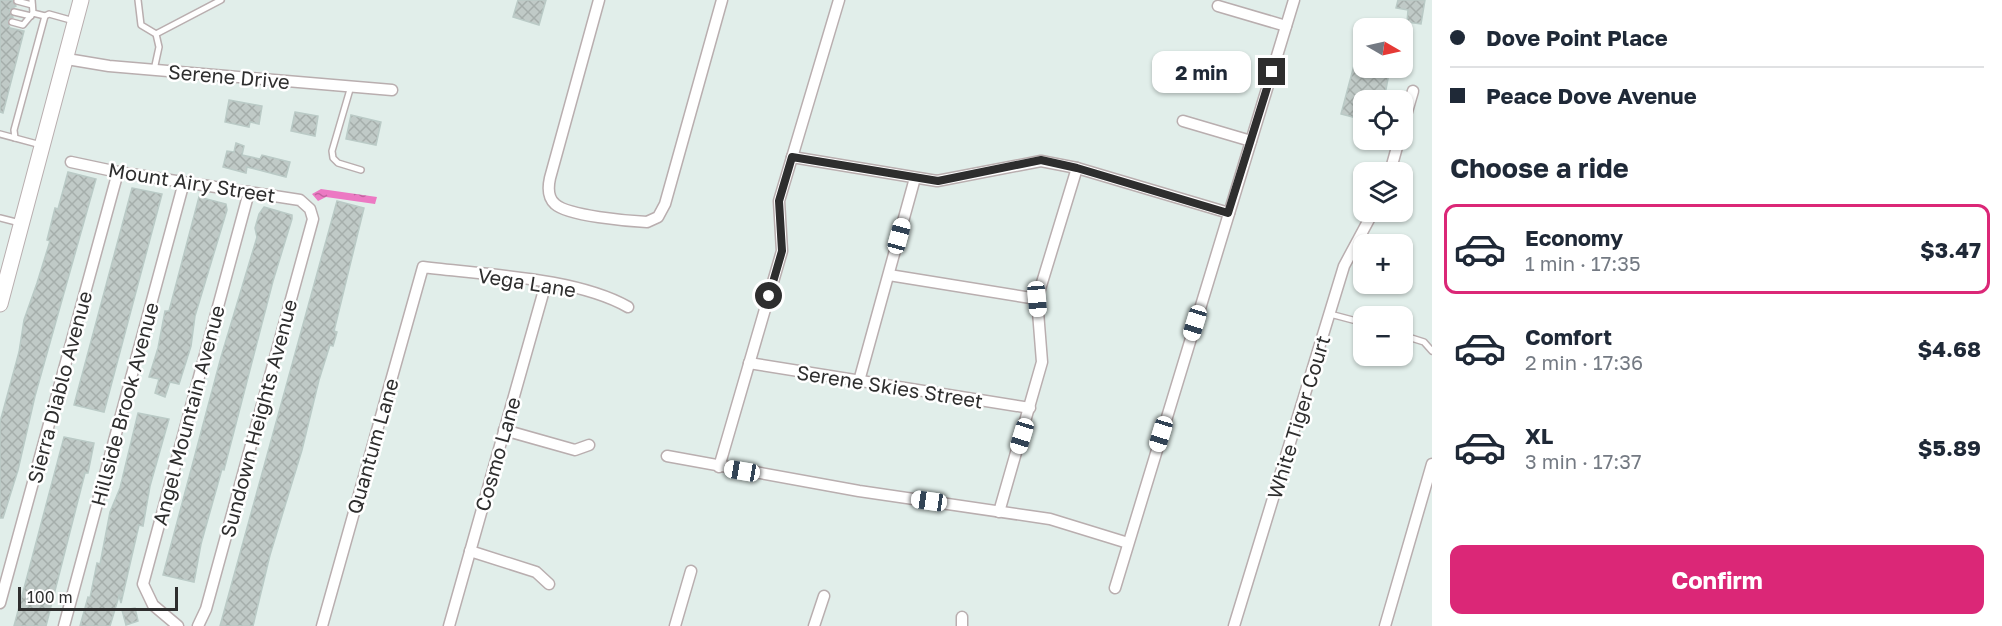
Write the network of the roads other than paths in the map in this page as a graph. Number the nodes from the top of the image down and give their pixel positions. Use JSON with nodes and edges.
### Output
{"nodes":[{"id":1,"x":81,"y":0,"type":"edge"},
{"id":2,"x":138,"y":0,"type":"edge"},
{"id":3,"x":221,"y":0,"type":"edge"},
{"id":4,"x":599,"y":0,"type":"edge"},
{"id":5,"x":722,"y":0,"type":"edge"},
{"id":6,"x":838,"y":0,"type":"edge"},
{"id":7,"x":1294,"y":0,"type":"edge"},
{"id":8,"x":17,"y":1,"type":"edge"},
{"id":9,"x":32,"y":2,"type":"edge"},
{"id":10,"x":1218,"y":6,"type":"dead end"},
{"id":11,"x":14,"y":12,"type":"dead end"},
{"id":12,"x":32,"y":15,"type":"junction"},
{"id":13,"x":45,"y":16,"type":"junction"},
{"id":14,"x":12,"y":22,"type":"dead end"},
{"id":15,"x":76,"y":22,"type":"junction"},
{"id":16,"x":1286,"y":26,"type":"junction"},
{"id":17,"x":156,"y":34,"type":"junction"},
{"id":18,"x":67,"y":59,"type":"junction"},
{"id":19,"x":154,"y":70,"type":"junction"},
{"id":20,"x":351,"y":86,"type":"junction"},
{"id":21,"x":392,"y":90,"type":"dead end"},
{"id":22,"x":1183,"y":121,"type":"dead end"},
{"id":23,"x":0,"y":134,"type":"edge"},
{"id":24,"x":15,"y":138,"type":"junction"},
{"id":25,"x":1251,"y":141,"type":"junction"},
{"id":26,"x":43,"y":146,"type":"junction"},
{"id":27,"x":792,"y":157,"type":"junction"},
{"id":28,"x":71,"y":162,"type":"dead end"},
{"id":29,"x":1077,"y":168,"type":"junction"},
{"id":30,"x":361,"y":170,"type":"dead end"},
{"id":31,"x":118,"y":172,"type":"junction"},
{"id":32,"x":915,"y":178,"type":"junction"},
{"id":33,"x":184,"y":182,"type":"junction"},
{"id":34,"x":249,"y":192,"type":"junction"},
{"id":35,"x":310,"y":209,"type":"joint"},
{"id":36,"x":1228,"y":213,"type":"junction"},
{"id":37,"x":0,"y":218,"type":"edge"},
{"id":38,"x":1368,"y":222,"type":"edge"},
{"id":39,"x":22,"y":224,"type":"junction"},
{"id":40,"x":423,"y":267,"type":"joint"},
{"id":41,"x":888,"y":275,"type":"junction"},
{"id":42,"x":546,"y":283,"type":"junction"},
{"id":43,"x":1037,"y":299,"type":"junction"},
{"id":44,"x":0,"y":304,"type":"edge"},
{"id":45,"x":628,"y":307,"type":"dead end"},
{"id":46,"x":1329,"y":315,"type":"junction"},
{"id":47,"x":1353,"y":320,"type":"edge"},
{"id":48,"x":1413,"y":338,"type":"edge"},
{"id":49,"x":1432,"y":351,"type":"edge"},
{"id":50,"x":749,"y":363,"type":"junction"},
{"id":51,"x":859,"y":381,"type":"junction"},
{"id":52,"x":1030,"y":408,"type":"junction"},
{"id":53,"x":504,"y":430,"type":"junction"},
{"id":54,"x":589,"y":445,"type":"dead end"},
{"id":55,"x":667,"y":456,"type":"dead end"},
{"id":56,"x":1432,"y":464,"type":"edge"},
{"id":57,"x":719,"y":467,"type":"junction"},
{"id":58,"x":999,"y":512,"type":"junction"},
{"id":59,"x":1128,"y":543,"type":"junction"},
{"id":60,"x":470,"y":551,"type":"junction"},
{"id":61,"x":691,"y":571,"type":"dead end"},
{"id":62,"x":549,"y":584,"type":"dead end"},
{"id":63,"x":1115,"y":588,"type":"dead end"},
{"id":64,"x":824,"y":596,"type":"dead end"},
{"id":65,"x":0,"y":603,"type":"edge"},
{"id":66,"x":64,"y":626,"type":"edge"},
{"id":67,"x":178,"y":626,"type":"edge"},
{"id":68,"x":198,"y":626,"type":"edge"},
{"id":69,"x":322,"y":626,"type":"edge"},
{"id":70,"x":449,"y":626,"type":"edge"},
{"id":71,"x":675,"y":626,"type":"edge"},
{"id":72,"x":814,"y":626,"type":"edge"},
{"id":73,"x":1234,"y":626,"type":"edge"},
{"id":74,"x":1385,"y":626,"type":"edge"}],
"edges":[{"from":1,"to":15,"type":"main road"},
{"from":2,"to":17,"type":"lane"},
{"from":3,"to":17,"type":"lane"},
{"from":4,"to":5,"type":"street"},
{"from":6,"to":27,"type":"street"},
{"from":7,"to":16,"type":"street"},
{"from":8,"to":9,"type":"lane"},
{"from":9,"to":12,"type":"lane"},
{"from":10,"to":16,"type":"street"},
{"from":11,"to":12,"type":"lane"},
{"from":12,"to":13,"type":"lane"},
{"from":12,"to":14,"type":"lane"},
{"from":13,"to":15,"type":"lane"},
{"from":13,"to":24,"type":"lane"},
{"from":15,"to":18,"type":"main road"},
{"from":16,"to":25,"type":"street"},
{"from":17,"to":19,"type":"lane"},
{"from":18,"to":19,"type":"street","name":"Serene Drive"},
{"from":18,"to":26,"type":"main road"},
{"from":19,"to":20,"type":"street","name":"Serene Drive"},
{"from":20,"to":21,"type":"street","name":"Serene Drive"},
{"from":20,"to":30,"type":"lane"},
{"from":22,"to":25,"type":"street"},
{"from":23,"to":24,"type":"lane"},
{"from":24,"to":26,"type":"lane"},
{"from":25,"to":36,"type":"street"},
{"from":26,"to":39,"type":"main road"},
{"from":27,"to":32,"type":"street"},
{"from":27,"to":50,"type":"street"},
{"from":28,"to":31,"type":"street","name":"Mount Airy Street"},
{"from":29,"to":32,"type":"street"},
{"from":29,"to":36,"type":"street"},
{"from":29,"to":43,"type":"street"},
{"from":31,"to":33,"type":"street","name":"Mount Airy Street"},
{"from":31,"to":65,"type":"street","name":"Sierra Diablo Avenue"},
{"from":32,"to":41,"type":"street"},
{"from":33,"to":34,"type":"street","name":"Mount Airy Street"},
{"from":33,"to":66,"type":"street","name":"Hillside Brook Avenue"},
{"from":34,"to":35,"type":"street","name":"Mount Airy Street"},
{"from":34,"to":67,"type":"street","name":"Angel Mountain Avenue"},
{"from":35,"to":68,"type":"street","name":"Sundown Heights Avenue"},
{"from":36,"to":59,"type":"street"},
{"from":37,"to":39,"type":"lane"},
{"from":38,"to":46,"type":"street","name":"White Tiger Court"},
{"from":39,"to":44,"type":"main road"},
{"from":40,"to":42,"type":"street","name":"Vega Lane"},
{"from":40,"to":69,"type":"street","name":"Quantum Lane"},
{"from":41,"to":43,"type":"street"},
{"from":41,"to":51,"type":"street"},
{"from":42,"to":45,"type":"street","name":"Vega Lane"},
{"from":42,"to":53,"type":"street","name":"Cosmo Lane"},
{"from":43,"to":52,"type":"street"},
{"from":46,"to":47,"type":"lane"},
{"from":46,"to":73,"type":"street","name":"White Tiger Court"},
{"from":48,"to":49,"type":"lane"},
{"from":50,"to":51,"type":"street","name":"Serene Skies Street"},
{"from":50,"to":57,"type":"street"},
{"from":51,"to":52,"type":"street","name":"Serene Skies Street"},
{"from":52,"to":58,"type":"street"},
{"from":53,"to":54,"type":"street"},
{"from":53,"to":60,"type":"street","name":"Cosmo Lane"},
{"from":55,"to":57,"type":"street"},
{"from":56,"to":74,"type":"street"},
{"from":57,"to":58,"type":"street"},
{"from":58,"to":59,"type":"street"},
{"from":59,"to":63,"type":"street"},
{"from":60,"to":62,"type":"street"},
{"from":60,"to":70,"type":"street","name":"Cosmo Lane"},
{"from":61,"to":71,"type":"street"},
{"from":64,"to":72,"type":"street"}]}
